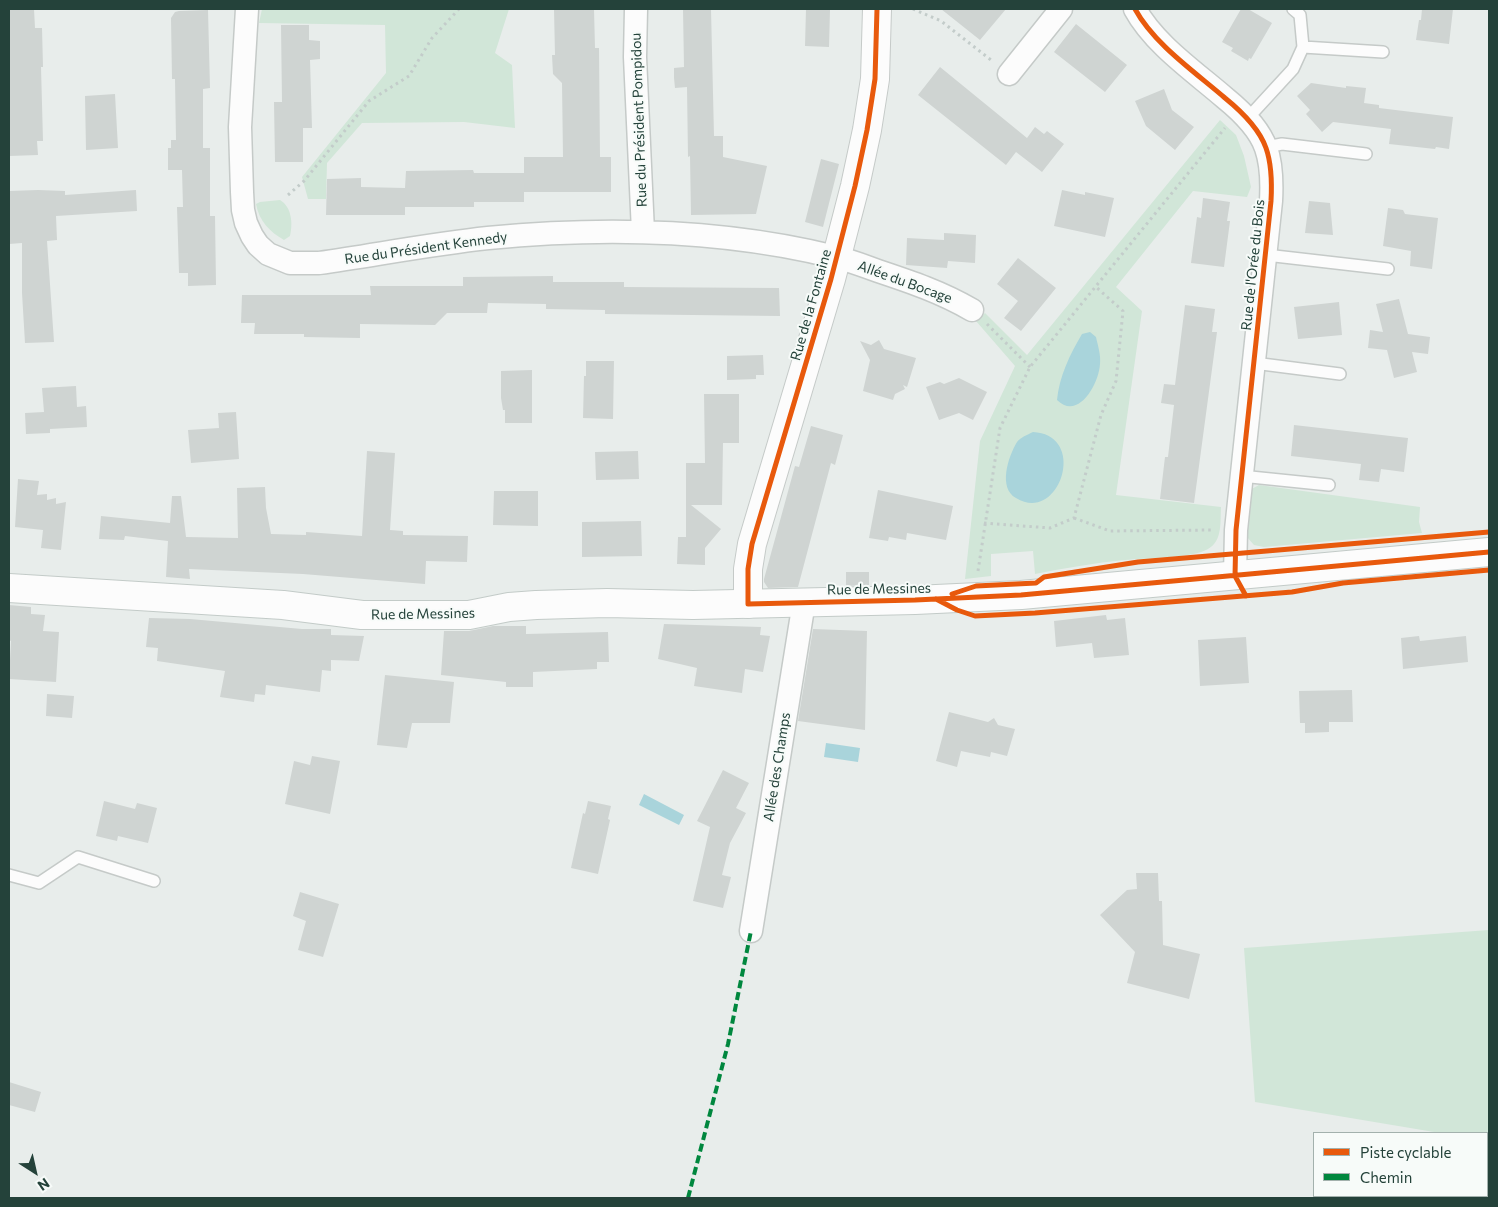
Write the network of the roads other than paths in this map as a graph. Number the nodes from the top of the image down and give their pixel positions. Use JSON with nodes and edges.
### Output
{"nodes":[{"id":1,"x":247,"y":9,"type":"edge"},
{"id":2,"x":636,"y":9,"type":"edge"},
{"id":3,"x":877,"y":9,"type":"edge"},
{"id":4,"x":1061,"y":9,"type":"edge"},
{"id":5,"x":1135,"y":9,"type":"edge"},
{"id":6,"x":1293,"y":9,"type":"edge"},
{"id":7,"x":1303,"y":47,"type":"junction"},
{"id":8,"x":1384,"y":52,"type":"dead end"},
{"id":9,"x":1009,"y":74,"type":"road end"},
{"id":10,"x":1243,"y":114,"type":"junction"},
{"id":11,"x":1266,"y":147,"type":"junction"},
{"id":12,"x":1366,"y":154,"type":"dead end"},
{"id":13,"x":643,"y":232,"type":"junction"},
{"id":14,"x":1266,"y":254,"type":"junction"},
{"id":15,"x":837,"y":257,"type":"junction"},
{"id":16,"x":1388,"y":269,"type":"dead end"},
{"id":17,"x":972,"y":310,"type":"road end"},
{"id":18,"x":1254,"y":363,"type":"junction"},
{"id":19,"x":1340,"y":374,"type":"dead end"},
{"id":20,"x":1242,"y":476,"type":"junction"},
{"id":21,"x":1329,"y":485,"type":"dead end"},
{"id":22,"x":1489,"y":552,"type":"edge"},
{"id":23,"x":1235,"y":576,"type":"junction"},
{"id":24,"x":11,"y":590,"type":"edge"},
{"id":25,"x":804,"y":602,"type":"junction"},
{"id":26,"x":748,"y":604,"type":"junction"},
{"id":27,"x":9,"y":875,"type":"edge"},
{"id":28,"x":154,"y":881,"type":"dead end"},
{"id":29,"x":751,"y":931,"type":"dead end"}],
"edges":[{"from":1,"to":13,"type":"street","name":"Rue du Président Kennedy"},
{"from":2,"to":13,"type":"street","name":"Rue du Président Pompidou"},
{"from":3,"to":15,"type":"main road","name":"Rue de la Fontaine"},
{"from":4,"to":9,"type":"street"},
{"from":5,"to":10,"type":"street","name":"Rue de l'Orée du Bois"},
{"from":6,"to":7,"type":"lane"},
{"from":7,"to":8,"type":"lane"},
{"from":7,"to":10,"type":"lane"},
{"from":10,"to":11,"type":"street","name":"Rue de l'Orée du Bois"},
{"from":11,"to":12,"type":"lane"},
{"from":11,"to":14,"type":"street","name":"Rue de l'Orée du Bois"},
{"from":13,"to":15,"type":"street","name":"Rue du Président Kennedy"},
{"from":14,"to":16,"type":"lane","name":"Rue de l'Orée du Bois"},
{"from":14,"to":18,"type":"street","name":"Rue de l'Orée du Bois"},
{"from":15,"to":17,"type":"street","name":"Allée du Bocage"},
{"from":15,"to":26,"type":"main road","name":"Rue de la Fontaine"},
{"from":18,"to":19,"type":"lane"},
{"from":18,"to":20,"type":"street","name":"Rue de l'Orée du Bois"},
{"from":20,"to":21,"type":"lane"},
{"from":20,"to":23,"type":"street","name":"Rue de l'Orée du Bois"},
{"from":22,"to":23,"type":"main road","name":"Rue de Messines"},
{"from":23,"to":25,"type":"main road","name":"Rue de Messines"},
{"from":24,"to":26,"type":"main road","name":"Rue de Messines"},
{"from":25,"to":26,"type":"main road","name":"Rue de Messines"},
{"from":25,"to":29,"type":"street","name":"Allée des Champs"},
{"from":27,"to":28,"type":"lane"}]}
